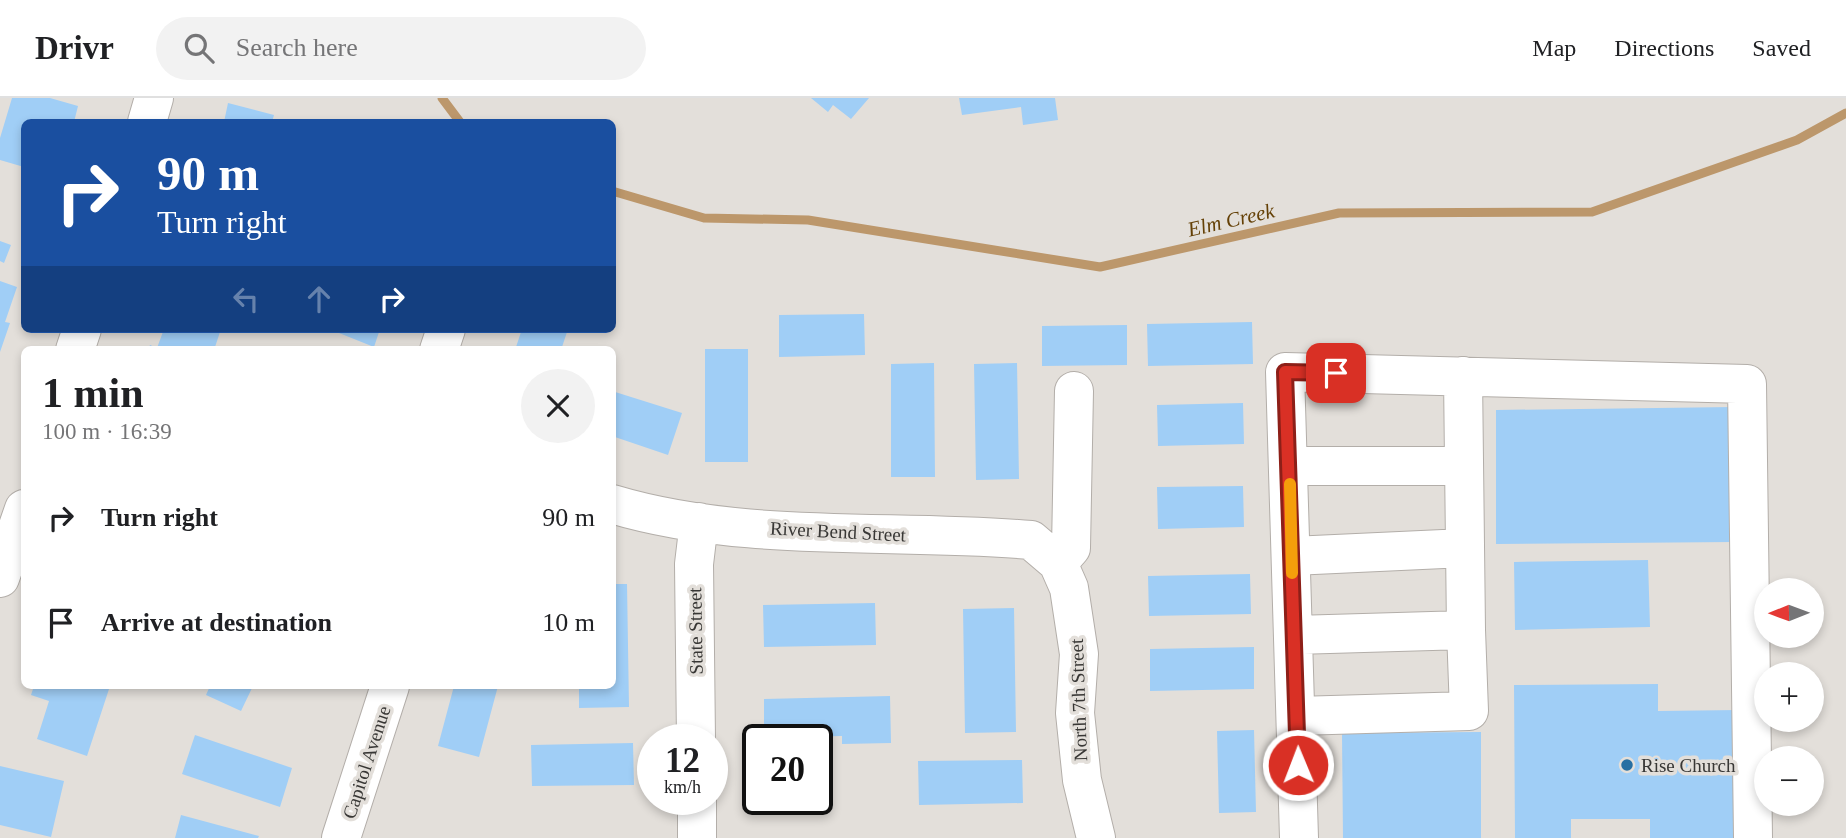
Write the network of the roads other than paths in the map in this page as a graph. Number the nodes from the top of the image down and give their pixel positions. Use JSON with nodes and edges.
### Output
{"nodes":[{"id":1,"x":154,"y":98,"type":"edge"},
{"id":2,"x":148,"y":119,"type":"edge"},
{"id":3,"x":1463,"y":376,"type":"junction"},
{"id":4,"x":1074,"y":391,"type":"dead end"},
{"id":5,"x":1464,"y":466,"type":"junction"},
{"id":6,"x":1289,"y":467,"type":"junction"},
{"id":7,"x":616,"y":505,"type":"edge"},
{"id":8,"x":21,"y":518,"type":"edge"},
{"id":9,"x":699,"y":522,"type":"junction"},
{"id":10,"x":1465,"y":548,"type":"junction"},
{"id":11,"x":1292,"y":556,"type":"junction"},
{"id":12,"x":1058,"y":563,"type":"junction"},
{"id":13,"x":0,"y":578,"type":"edge"},
{"id":14,"x":1466,"y":630,"type":"junction"},
{"id":15,"x":1295,"y":635,"type":"junction"},
{"id":16,"x":389,"y":689,"type":"edge"},
{"id":17,"x":1297,"y":716,"type":"junction"},
{"id":18,"x":696,"y":724,"type":"edge"},
{"id":19,"x":697,"y":815,"type":"edge"},
{"id":20,"x":341,"y":838,"type":"edge"},
{"id":21,"x":697,"y":838,"type":"edge"},
{"id":22,"x":1096,"y":838,"type":"edge"},
{"id":23,"x":1299,"y":838,"type":"edge"},
{"id":24,"x":1753,"y":838,"type":"edge"}],
"edges":[{"from":1,"to":2,"type":"street"},
{"from":3,"to":5,"type":"street"},
{"from":3,"to":6,"type":"street"},
{"from":3,"to":24,"type":"street"},
{"from":4,"to":12,"type":"street"},
{"from":5,"to":6,"type":"street"},
{"from":5,"to":10,"type":"street"},
{"from":6,"to":11,"type":"street"},
{"from":7,"to":9,"type":"street","name":"River Bend Street"},
{"from":8,"to":13,"type":"street"},
{"from":9,"to":12,"type":"street","name":"River Bend Street"},
{"from":9,"to":18,"type":"street","name":"State Street"},
{"from":10,"to":11,"type":"street"},
{"from":10,"to":14,"type":"street"},
{"from":11,"to":15,"type":"street"},
{"from":12,"to":22,"type":"street","name":"North 7th Street"},
{"from":14,"to":15,"type":"street"},
{"from":14,"to":17,"type":"street"},
{"from":15,"to":17,"type":"street"},
{"from":16,"to":20,"type":"street","name":"Capitol Avenue"},
{"from":17,"to":23,"type":"street"},
{"from":19,"to":21,"type":"street"}]}
